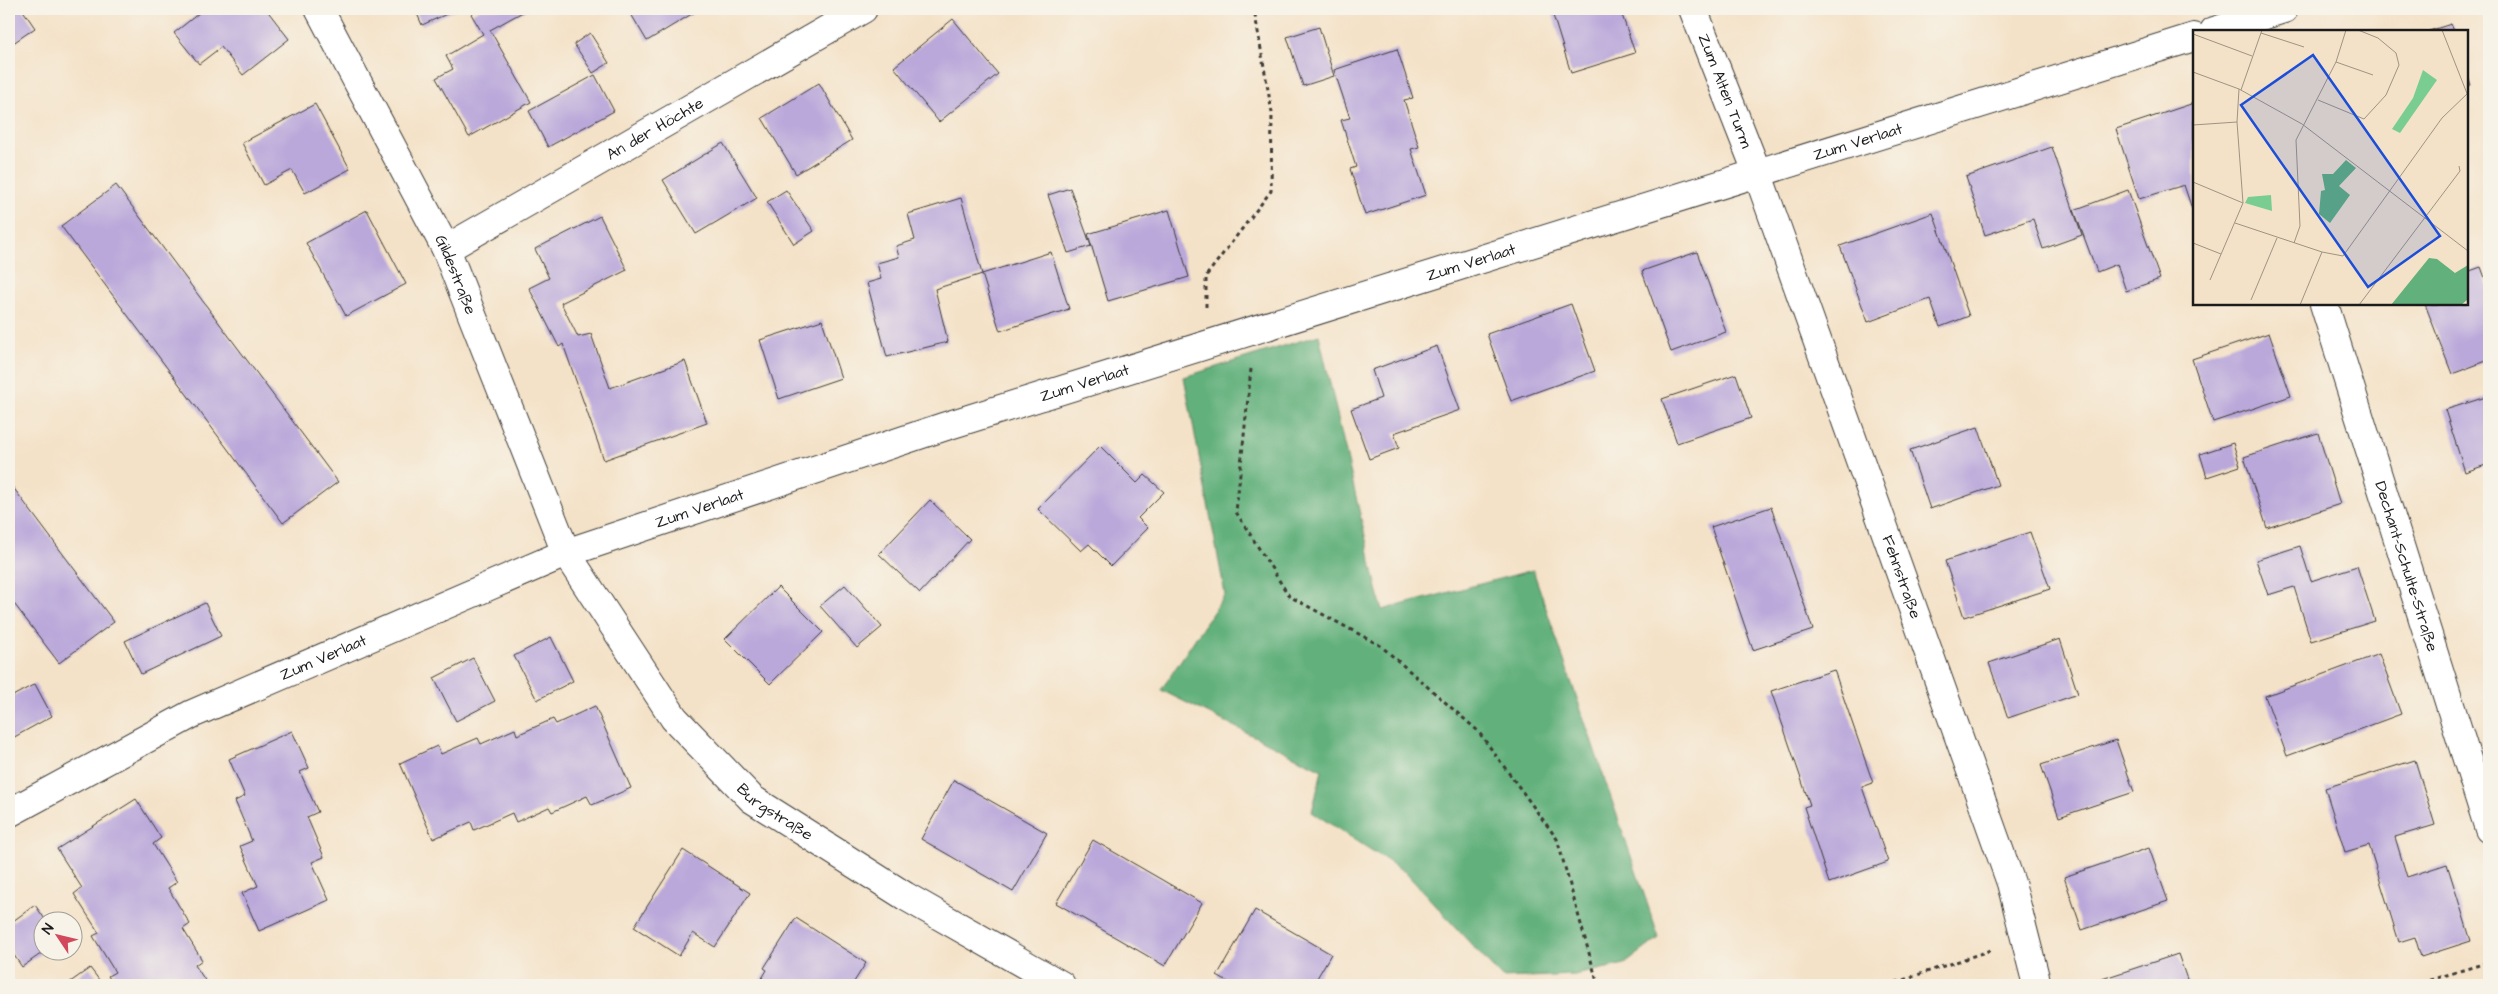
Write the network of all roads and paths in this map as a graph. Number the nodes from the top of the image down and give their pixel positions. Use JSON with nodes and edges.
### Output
{"nodes":[{"id":1,"x":319,"y":9,"type":"edge"},
{"id":2,"x":863,"y":9,"type":"edge"},
{"id":3,"x":1254,"y":9,"type":"edge"},
{"id":4,"x":1693,"y":9,"type":"edge"},
{"id":5,"x":2284,"y":9,"type":"edge"},
{"id":6,"x":2230,"y":24,"type":"edge"},
{"id":7,"x":2193,"y":37,"type":"edge"},
{"id":8,"x":1757,"y":172,"type":"junction"},
{"id":9,"x":446,"y":249,"type":"junction"},
{"id":10,"x":2324,"y":305,"type":"edge"},
{"id":11,"x":1256,"y":330,"type":"junction"},
{"id":12,"x":1207,"y":345,"type":"junction"},
{"id":13,"x":566,"y":552,"type":"junction"},
{"id":14,"x":9,"y":813,"type":"edge"},
{"id":15,"x":2489,"y":829,"type":"edge"},
{"id":16,"x":2025,"y":939,"type":"junction"},
{"id":17,"x":2489,"y":962,"type":"edge"},
{"id":18,"x":1061,"y":985,"type":"edge"},
{"id":19,"x":1598,"y":985,"type":"edge"},
{"id":20,"x":1888,"y":985,"type":"edge"},
{"id":21,"x":2037,"y":985,"type":"edge"},
{"id":22,"x":2414,"y":985,"type":"edge"}],
"edges":[{"from":1,"to":9,"type":"street","name":"Gildestraße"},
{"from":2,"to":9,"type":"street","name":"An der Höchte"},
{"from":3,"to":12,"type":"path"},
{"from":4,"to":8,"type":"street","name":"Zum Alten Turm"},
{"from":5,"to":6,"type":"street"},
{"from":7,"to":8,"type":"street","name":"Zum Verlaat"},
{"from":8,"to":11,"type":"street","name":"Zum Verlaat"},
{"from":8,"to":16,"type":"street","name":"Fehnstraße"},
{"from":9,"to":13,"type":"street","name":"Gildestraße"},
{"from":10,"to":15,"type":"street","name":"Dechant-Schulte-Straße"},
{"from":11,"to":12,"type":"street","name":"Zum Verlaat"},
{"from":11,"to":19,"type":"path"},
{"from":12,"to":13,"type":"street","name":"Zum Verlaat"},
{"from":13,"to":14,"type":"street","name":"Zum Verlaat"},
{"from":13,"to":18,"type":"street","name":"Burgstraße"},
{"from":16,"to":20,"type":"path"},
{"from":16,"to":21,"type":"street","name":"Fehnstraße"},
{"from":17,"to":22,"type":"path"}]}
